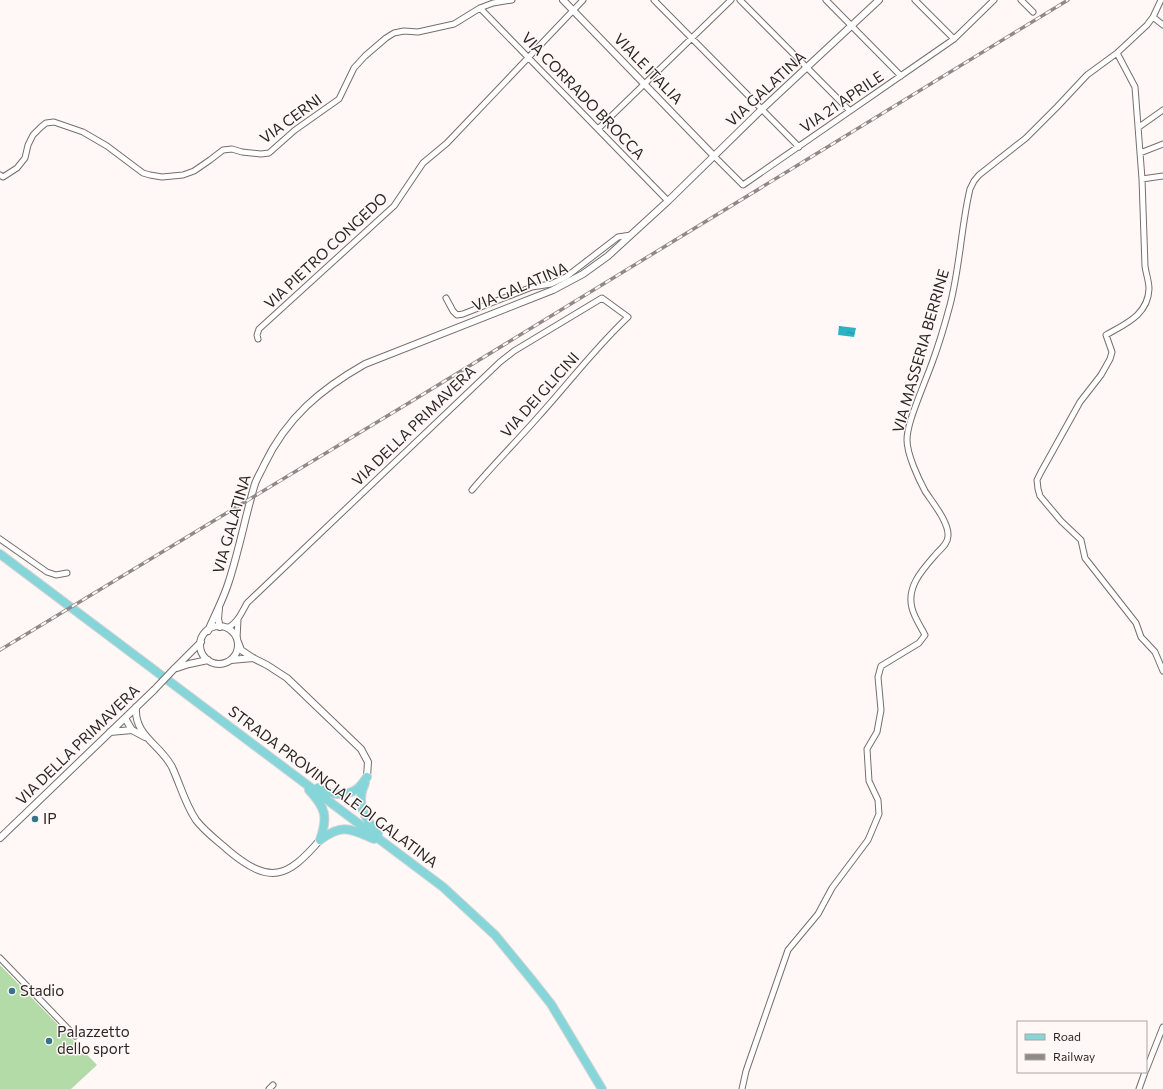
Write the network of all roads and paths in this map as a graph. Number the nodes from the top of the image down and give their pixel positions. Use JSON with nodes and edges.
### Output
{"nodes":[{"id":1,"x":512,"y":0,"type":"edge"},
{"id":2,"x":563,"y":0,"type":"edge"},
{"id":3,"x":583,"y":0,"type":"edge"},
{"id":4,"x":654,"y":0,"type":"edge"},
{"id":5,"x":731,"y":0,"type":"edge"},
{"id":6,"x":740,"y":0,"type":"edge"},
{"id":7,"x":826,"y":0,"type":"edge"},
{"id":8,"x":879,"y":0,"type":"edge"},
{"id":9,"x":915,"y":0,"type":"edge"},
{"id":10,"x":994,"y":0,"type":"edge"},
{"id":11,"x":1021,"y":0,"type":"edge"},
{"id":12,"x":1161,"y":0,"type":"edge"},
{"id":13,"x":480,"y":8,"type":"junction"},
{"id":14,"x":573,"y":10,"type":"junction"},
{"id":15,"x":1033,"y":12,"type":"dead end"},
{"id":16,"x":1153,"y":17,"type":"junction"},
{"id":17,"x":1163,"y":25,"type":"edge"},
{"id":18,"x":851,"y":26,"type":"junction"},
{"id":19,"x":691,"y":38,"type":"junction"},
{"id":20,"x":954,"y":39,"type":"junction"},
{"id":21,"x":1117,"y":53,"type":"junction"},
{"id":22,"x":528,"y":58,"type":"junction"},
{"id":23,"x":807,"y":68,"type":"junction"},
{"id":24,"x":901,"y":76,"type":"junction"},
{"id":25,"x":645,"y":84,"type":"junction"},
{"id":26,"x":762,"y":109,"type":"junction"},
{"id":27,"x":1163,"y":110,"type":"edge"},
{"id":28,"x":850,"y":111,"type":"junction"},
{"id":29,"x":1139,"y":127,"type":"junction"},
{"id":30,"x":598,"y":129,"type":"junction"},
{"id":31,"x":1163,"y":144,"type":"edge"},
{"id":32,"x":799,"y":147,"type":"junction"},
{"id":33,"x":1140,"y":153,"type":"junction"},
{"id":34,"x":714,"y":156,"type":"junction"},
{"id":35,"x":0,"y":175,"type":"edge"},
{"id":36,"x":1163,"y":176,"type":"edge"},
{"id":37,"x":1142,"y":179,"type":"junction"},
{"id":38,"x":668,"y":201,"type":"junction"},
{"id":39,"x":631,"y":235,"type":"junction"},
{"id":40,"x":446,"y":298,"type":"dead end"},
{"id":41,"x":628,"y":317,"type":"joint"},
{"id":42,"x":258,"y":339,"type":"dead end"},
{"id":43,"x":472,"y":490,"type":"dead end"},
{"id":44,"x":0,"y":539,"type":"edge"},
{"id":45,"x":0,"y":554,"type":"edge"},
{"id":46,"x":67,"y":573,"type":"dead end"},
{"id":47,"x":219,"y":606,"type":"junction"},
{"id":48,"x":238,"y":618,"type":"junction"},
{"id":49,"x":223,"y":627,"type":"junction"},
{"id":50,"x":208,"y":630,"type":"junction"},
{"id":51,"x":237,"y":641,"type":"junction"},
{"id":52,"x":201,"y":642,"type":"junction"},
{"id":53,"x":253,"y":658,"type":"junction"},
{"id":54,"x":208,"y":660,"type":"junction"},
{"id":55,"x":231,"y":660,"type":"junction"},
{"id":56,"x":174,"y":669,"type":"junction"},
{"id":57,"x":1163,"y":672,"type":"edge"},
{"id":58,"x":136,"y":707,"type":"junction"},
{"id":59,"x":125,"y":718,"type":"junction"},
{"id":60,"x":138,"y":724,"type":"junction"},
{"id":61,"x":132,"y":730,"type":"junction"},
{"id":62,"x":110,"y":732,"type":"junction"},
{"id":63,"x":146,"y":737,"type":"junction"},
{"id":64,"x":295,"y":775,"type":"junction"},
{"id":65,"x":367,"y":777,"type":"junction"},
{"id":66,"x":0,"y":838,"type":"edge"},
{"id":67,"x":320,"y":840,"type":"junction"},
{"id":68,"x":388,"y":845,"type":"junction"},
{"id":69,"x":0,"y":958,"type":"edge"},
{"id":70,"x":1163,"y":1027,"type":"edge"},
{"id":71,"x":75,"y":1036,"type":"dead end"},
{"id":72,"x":1147,"y":1068,"type":"edge"},
{"id":73,"x":1145,"y":1073,"type":"edge"},
{"id":74,"x":602,"y":1089,"type":"edge"},
{"id":75,"x":742,"y":1089,"type":"edge"},
{"id":76,"x":1139,"y":1089,"type":"edge"}],
"edges":[{"from":1,"to":13,"type":"street","name":"VIA CERNI"},
{"from":2,"to":14,"type":"street","name":"VIALE ITALIA"},
{"from":3,"to":14,"type":"street","name":"VIA PIETRO CONGEDO"},
{"from":4,"to":19,"type":"street"},
{"from":5,"to":19,"type":"street"},
{"from":6,"to":23,"type":"street"},
{"from":7,"to":18,"type":"street"},
{"from":8,"to":18,"type":"street","name":"VIA GALATINA"},
{"from":9,"to":20,"type":"street"},
{"from":10,"to":20,"type":"street","name":"VIA 21 APRILE"},
{"from":11,"to":15,"type":"street"},
{"from":12,"to":16,"type":"street","name":"VIA MASSERIA BERRINE"},
{"from":13,"to":22,"type":"street","name":"VIA CORRADO BROCCA"},
{"from":13,"to":35,"type":"street","name":"VIA CERNI"},
{"from":14,"to":22,"type":"street","name":"VIA PIETRO CONGEDO"},
{"from":14,"to":25,"type":"street","name":"VIALE ITALIA"},
{"from":16,"to":17,"type":"street"},
{"from":16,"to":21,"type":"street","name":"VIA MASSERIA BERRINE"},
{"from":18,"to":23,"type":"street","name":"VIA GALATINA"},
{"from":18,"to":24,"type":"street"},
{"from":19,"to":25,"type":"street"},
{"from":19,"to":26,"type":"street"},
{"from":20,"to":24,"type":"street","name":"VIA 21 APRILE"},
{"from":21,"to":29,"type":"street"},
{"from":21,"to":75,"type":"street","name":"VIA MASSERIA BERRINE"},
{"from":22,"to":30,"type":"street","name":"VIA CORRADO BROCCA"},
{"from":22,"to":42,"type":"street","name":"VIA PIETRO CONGEDO"},
{"from":23,"to":26,"type":"street","name":"VIA GALATINA"},
{"from":23,"to":28,"type":"street"},
{"from":24,"to":28,"type":"street","name":"VIA 21 APRILE"},
{"from":25,"to":30,"type":"street"},
{"from":25,"to":34,"type":"street","name":"VIALE ITALIA"},
{"from":26,"to":32,"type":"street"},
{"from":26,"to":34,"type":"street","name":"VIA GALATINA"},
{"from":27,"to":29,"type":"street"},
{"from":28,"to":32,"type":"street","name":"VIA 21 APRILE"},
{"from":29,"to":33,"type":"street"},
{"from":30,"to":38,"type":"street","name":"VIA CORRADO BROCCA"},
{"from":31,"to":33,"type":"street"},
{"from":32,"to":34,"type":"street","name":"VIA 21 APRILE"},
{"from":33,"to":37,"type":"street"},
{"from":34,"to":38,"type":"street","name":"VIA GALATINA"},
{"from":36,"to":37,"type":"street"},
{"from":37,"to":57,"type":"street"},
{"from":38,"to":39,"type":"street","name":"VIA GALATINA"},
{"from":39,"to":40,"type":"street"},
{"from":39,"to":47,"type":"street","name":"VIA GALATINA"},
{"from":41,"to":43,"type":"street","name":"VIA DEI GLICINI"},
{"from":41,"to":48,"type":"street","name":"VIA DELLA PRIMAVERA"},
{"from":44,"to":46,"type":"street"},
{"from":45,"to":64,"type":"main road","name":"STRADA PROVINCIALE DI GALATINA"},
{"from":47,"to":49,"type":"street","name":"VIA GALATINA"},
{"from":47,"to":50,"type":"street","name":"VIA GALATINA"},
{"from":48,"to":49,"type":"street","name":"VIA DELLA PRIMAVERA"},
{"from":48,"to":51,"type":"street"},
{"from":49,"to":50,"type":"street","name":"VIA DELLA PRIMAVERA"},
{"from":49,"to":51,"type":"street"},
{"from":50,"to":52,"type":"street","name":"VIA DELLA PRIMAVERA"},
{"from":51,"to":53,"type":"street"},
{"from":51,"to":55,"type":"street"},
{"from":52,"to":54,"type":"street"},
{"from":52,"to":56,"type":"street","name":"VIA DELLA PRIMAVERA"},
{"from":53,"to":55,"type":"street","name":"VIA DELLA PRIMAVERA"},
{"from":53,"to":65,"type":"street"},
{"from":54,"to":55,"type":"street","name":"VIA DELLA PRIMAVERA"},
{"from":54,"to":56,"type":"street","name":"VIA DELLA PRIMAVERA"},
{"from":56,"to":58,"type":"street","name":"VIA DELLA PRIMAVERA","bridge":true},
{"from":58,"to":59,"type":"street","name":"VIA DELLA PRIMAVERA"},
{"from":58,"to":60,"type":"street"},
{"from":59,"to":60,"type":"street"},
{"from":59,"to":61,"type":"street"},
{"from":59,"to":62,"type":"street","name":"VIA DELLA PRIMAVERA"},
{"from":60,"to":63,"type":"street"},
{"from":61,"to":62,"type":"street"},
{"from":61,"to":63,"type":"street"},
{"from":62,"to":66,"type":"street","name":"VIA DELLA PRIMAVERA"},
{"from":63,"to":67,"type":"street"},
{"from":64,"to":65,"type":"main road"},
{"from":64,"to":67,"type":"main road"},
{"from":64,"to":68,"type":"main road","name":"STRADA PROVINCIALE DI GALATINA"},
{"from":65,"to":68,"type":"main road"},
{"from":67,"to":68,"type":"main road"},
{"from":68,"to":74,"type":"main road","name":"STRADA PROVINCIALE DI GALATINA"},
{"from":69,"to":71,"type":"street"},
{"from":70,"to":72,"type":"street"},
{"from":73,"to":76,"type":"street"}]}
